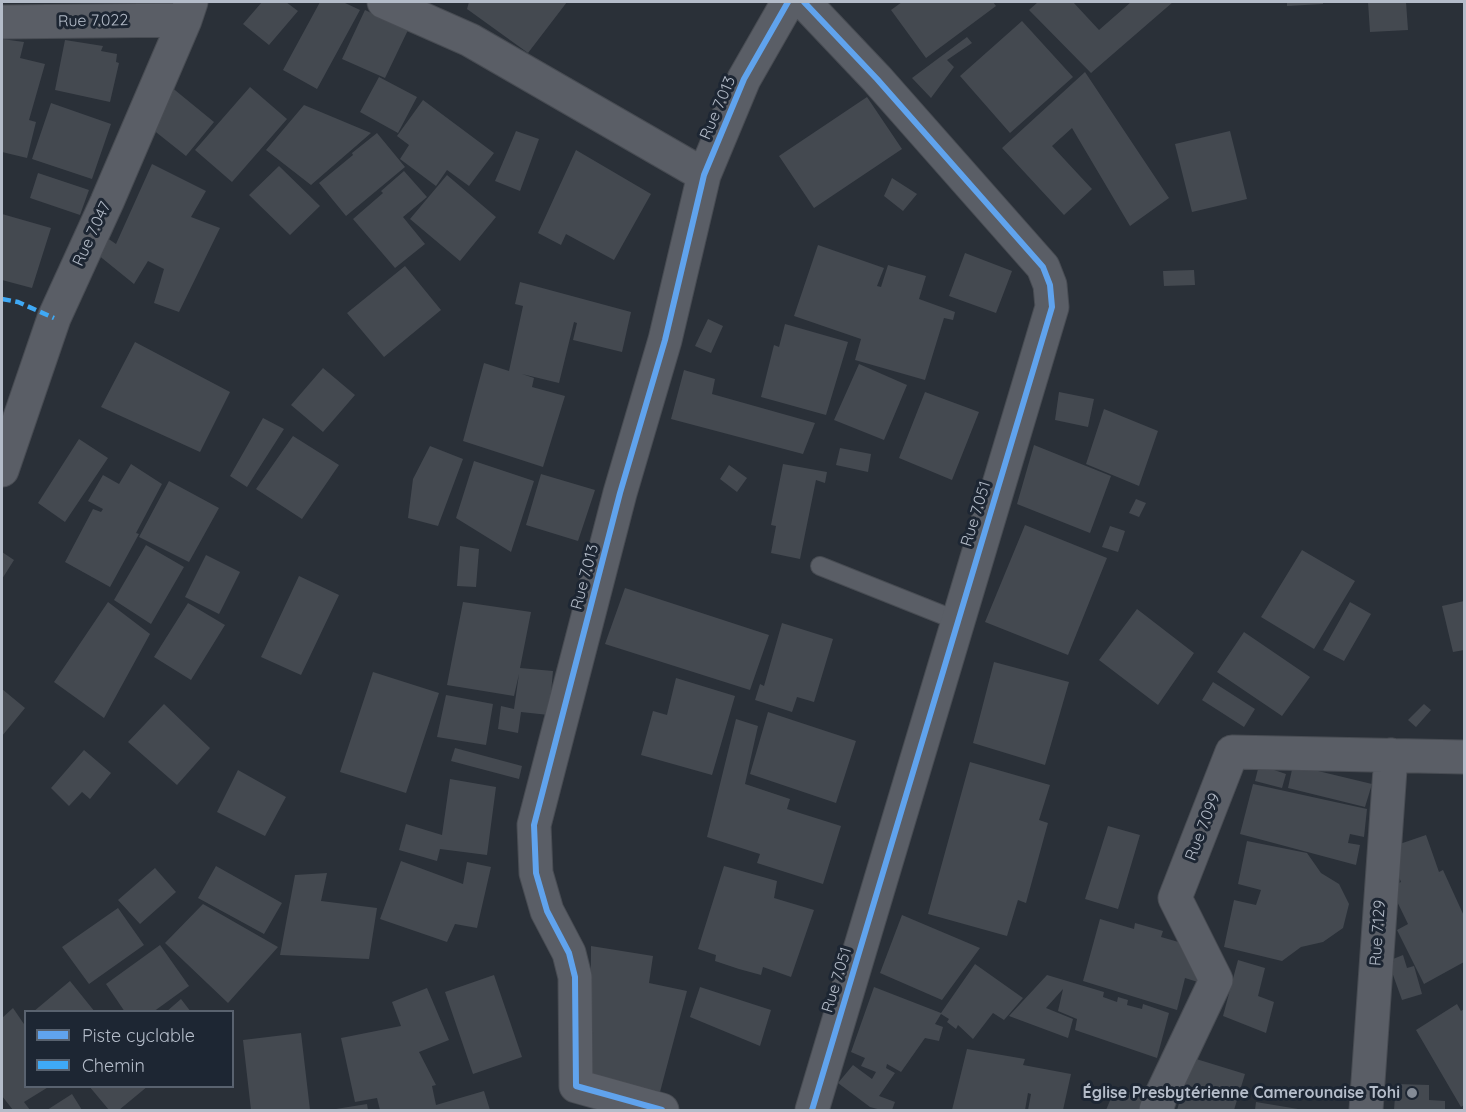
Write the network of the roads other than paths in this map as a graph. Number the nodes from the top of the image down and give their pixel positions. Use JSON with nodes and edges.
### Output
{"nodes":[{"id":1,"x":384,"y":2,"type":"edge"},
{"id":2,"x":788,"y":2,"type":"edge"},
{"id":3,"x":804,"y":2,"type":"edge"},
{"id":4,"x":188,"y":11,"type":"edge"},
{"id":5,"x":2,"y":22,"type":"edge"},
{"id":6,"x":704,"y":175,"type":"junction"},
{"id":7,"x":2,"y":470,"type":"edge"},
{"id":8,"x":820,"y":566,"type":"dead end"},
{"id":9,"x":958,"y":621,"type":"junction"},
{"id":10,"x":1391,"y":755,"type":"junction"},
{"id":11,"x":1464,"y":757,"type":"edge"},
{"id":12,"x":662,"y":1110,"type":"edge"},
{"id":13,"x":812,"y":1110,"type":"edge"},
{"id":14,"x":1156,"y":1110,"type":"edge"},
{"id":15,"x":1366,"y":1110,"type":"edge"}],
"edges":[{"from":1,"to":6,"type":"street"},
{"from":2,"to":6,"type":"street","name":"Rue 7.013"},
{"from":3,"to":9,"type":"street","name":"Rue 7.051"},
{"from":4,"to":5,"type":"street","name":"Rue 7.022"},
{"from":4,"to":7,"type":"street","name":"Rue 7.047"},
{"from":6,"to":12,"type":"street","name":"Rue 7.013"},
{"from":8,"to":9,"type":"lane"},
{"from":9,"to":13,"type":"street","name":"Rue 7.051"},
{"from":10,"to":11,"type":"street","name":"Rue 7.099"},
{"from":10,"to":14,"type":"street","name":"Rue 7.099"},
{"from":10,"to":15,"type":"street","name":"Rue 7.129"}]}
